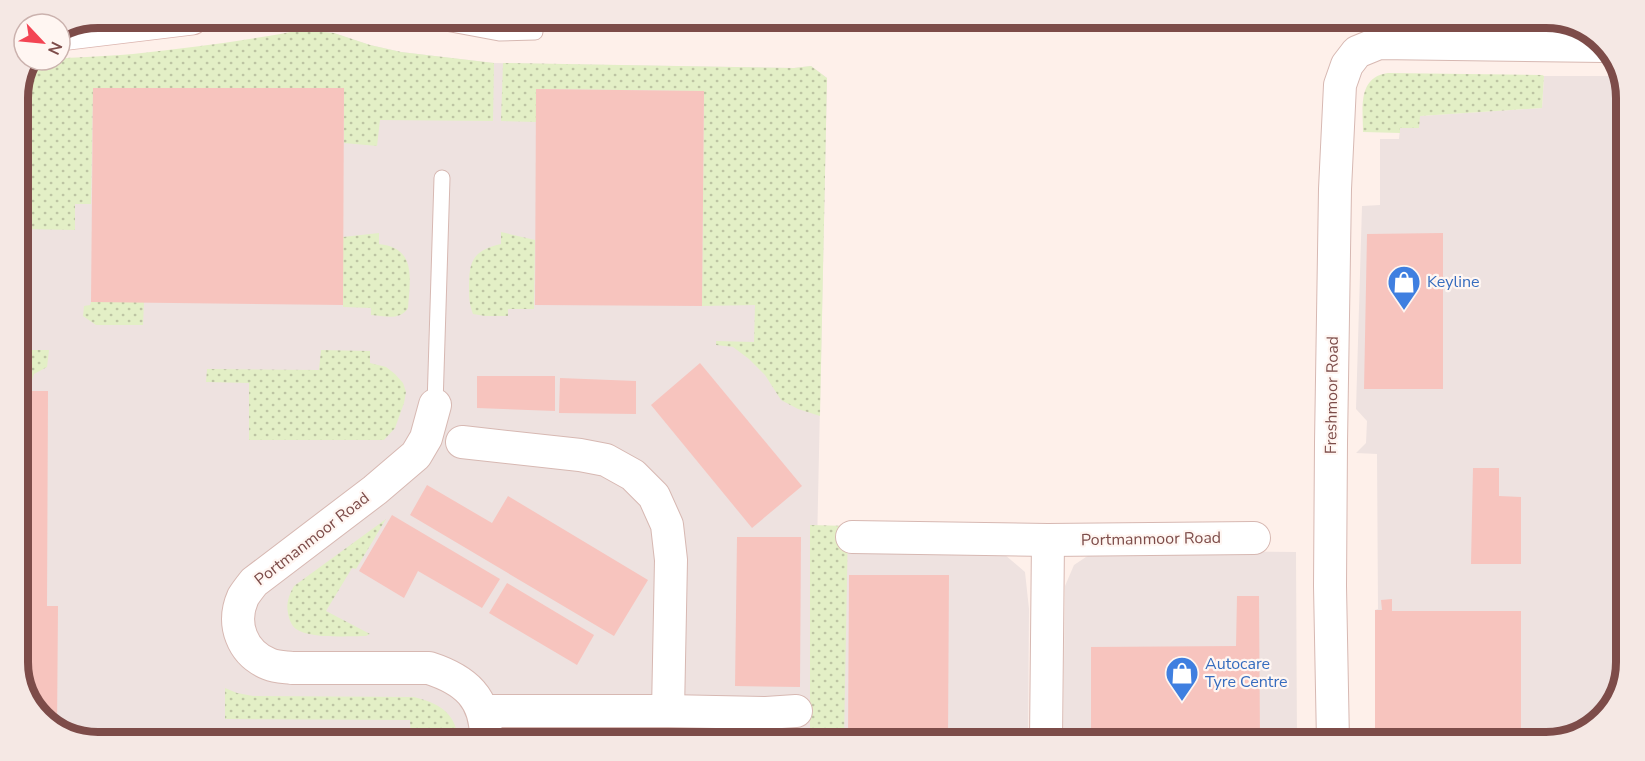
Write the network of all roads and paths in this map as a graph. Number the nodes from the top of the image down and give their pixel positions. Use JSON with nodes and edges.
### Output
{"nodes":[{"id":1,"x":110,"y":28,"type":"edge"},
{"id":2,"x":472,"y":28,"type":"edge"},
{"id":3,"x":80,"y":32,"type":"edge"},
{"id":4,"x":535,"y":32,"type":"dead end"},
{"id":5,"x":1475,"y":34,"type":"edge"},
{"id":6,"x":1591,"y":45,"type":"edge"},
{"id":7,"x":442,"y":178,"type":"dead end"},
{"id":8,"x":435,"y":405,"type":"joint"},
{"id":9,"x":462,"y":442,"type":"dead end"},
{"id":10,"x":852,"y":537,"type":"dead end"},
{"id":11,"x":1254,"y":538,"type":"dead end"},
{"id":12,"x":1048,"y":540,"type":"junction"},
{"id":13,"x":668,"y":711,"type":"junction"},
{"id":14,"x":781,"y":712,"type":"dead end"},
{"id":15,"x":485,"y":725,"type":"edge"},
{"id":16,"x":1046,"y":732,"type":"edge"},
{"id":17,"x":1333,"y":732,"type":"edge"}],
"edges":[{"from":1,"to":3,"type":"street"},
{"from":2,"to":4,"type":"lane"},
{"from":5,"to":6,"type":"street"},
{"from":5,"to":17,"type":"street","name":"Freshmoor Road"},
{"from":7,"to":8,"type":"lane"},
{"from":8,"to":15,"type":"street","name":"Portmanmoor Road"},
{"from":9,"to":13,"type":"street"},
{"from":10,"to":12,"type":"street","name":"Portmanmoor Road"},
{"from":11,"to":12,"type":"street","name":"Portmanmoor Road"},
{"from":12,"to":16,"type":"street"},
{"from":13,"to":14,"type":"street","name":"Portmanmoor Road"},
{"from":13,"to":15,"type":"street","name":"Portmanmoor Road"}]}
